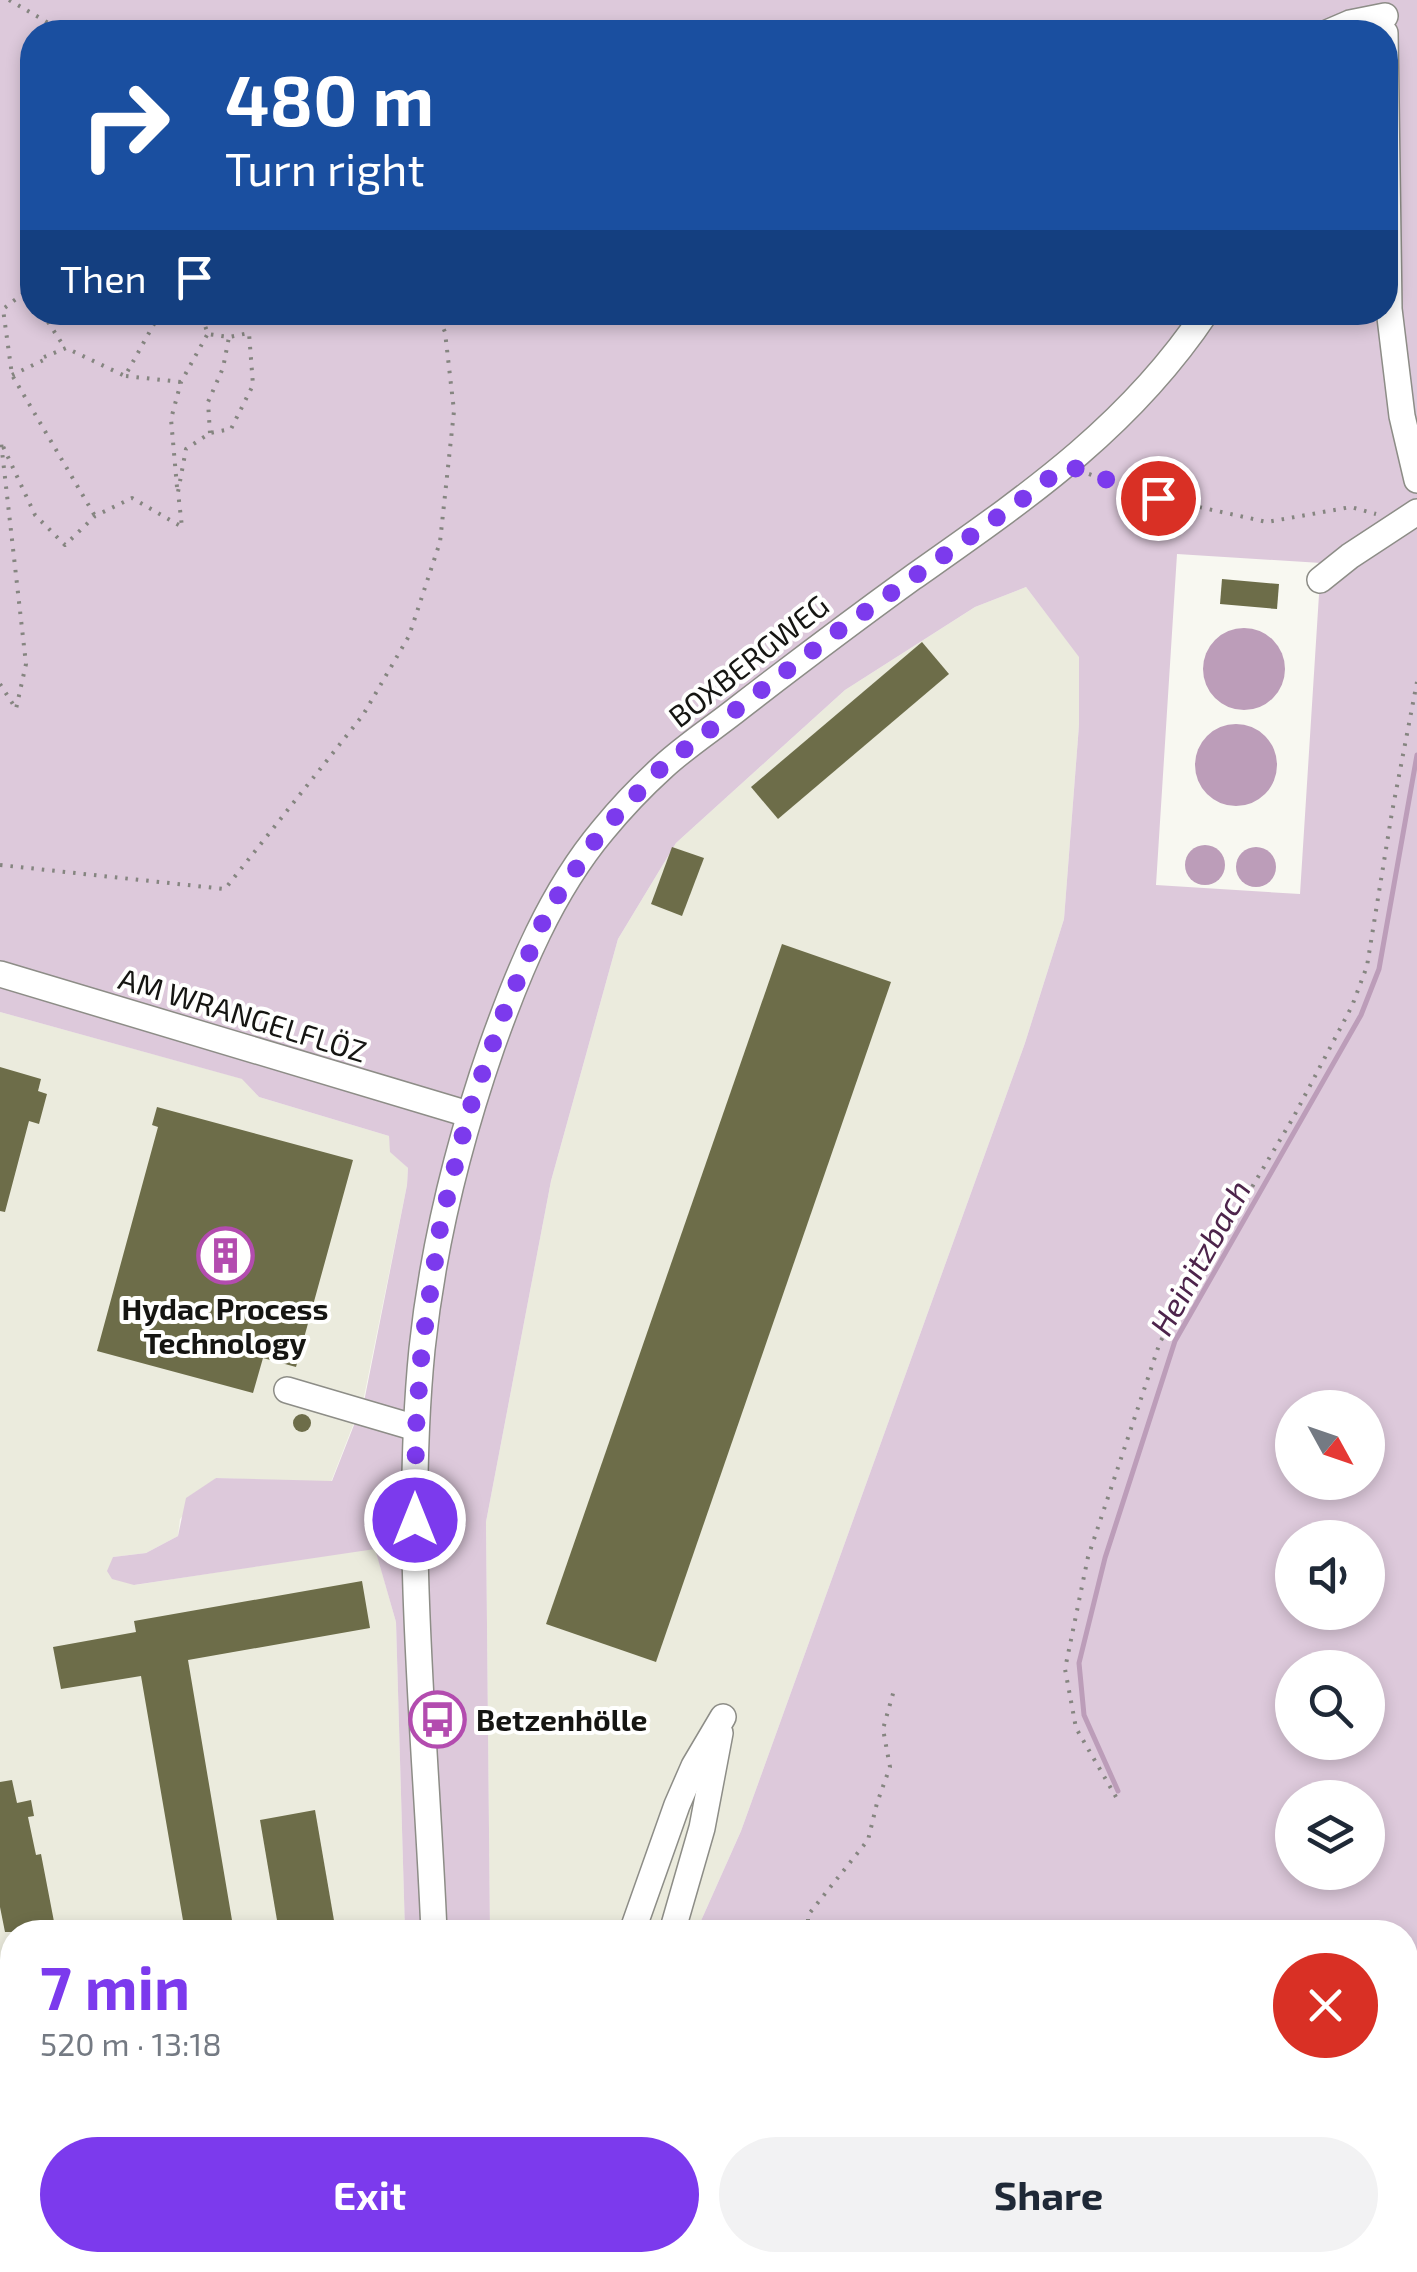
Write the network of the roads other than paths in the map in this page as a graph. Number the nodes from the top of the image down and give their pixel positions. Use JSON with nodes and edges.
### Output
{"nodes":[{"id":1,"x":1197,"y":325,"type":"edge"},
{"id":2,"x":1391,"y":325,"type":"edge"},
{"id":3,"x":1417,"y":480,"type":"edge"},
{"id":4,"x":1417,"y":512,"type":"edge"},
{"id":5,"x":1320,"y":580,"type":"dead end"},
{"id":6,"x":0,"y":974,"type":"edge"},
{"id":7,"x":468,"y":1114,"type":"junction"},
{"id":8,"x":287,"y":1390,"type":"dead end"},
{"id":9,"x":416,"y":1428,"type":"junction"},
{"id":10,"x":433,"y":1920,"type":"edge"},
{"id":11,"x":636,"y":1920,"type":"edge"},
{"id":12,"x":675,"y":1920,"type":"edge"}],
"edges":[{"from":1,"to":7,"type":"street","name":"BOXBERGWEG"},
{"from":2,"to":3,"type":"street"},
{"from":4,"to":5,"type":"street"},
{"from":6,"to":7,"type":"street","name":"AM WRANGELFLÖZ"},
{"from":7,"to":9,"type":"street","name":"BOXBERGWEG"},
{"from":8,"to":9,"type":"street"},
{"from":9,"to":10,"type":"street","name":"BOXBERGWEG"},
{"from":11,"to":12,"type":"street"}]}
